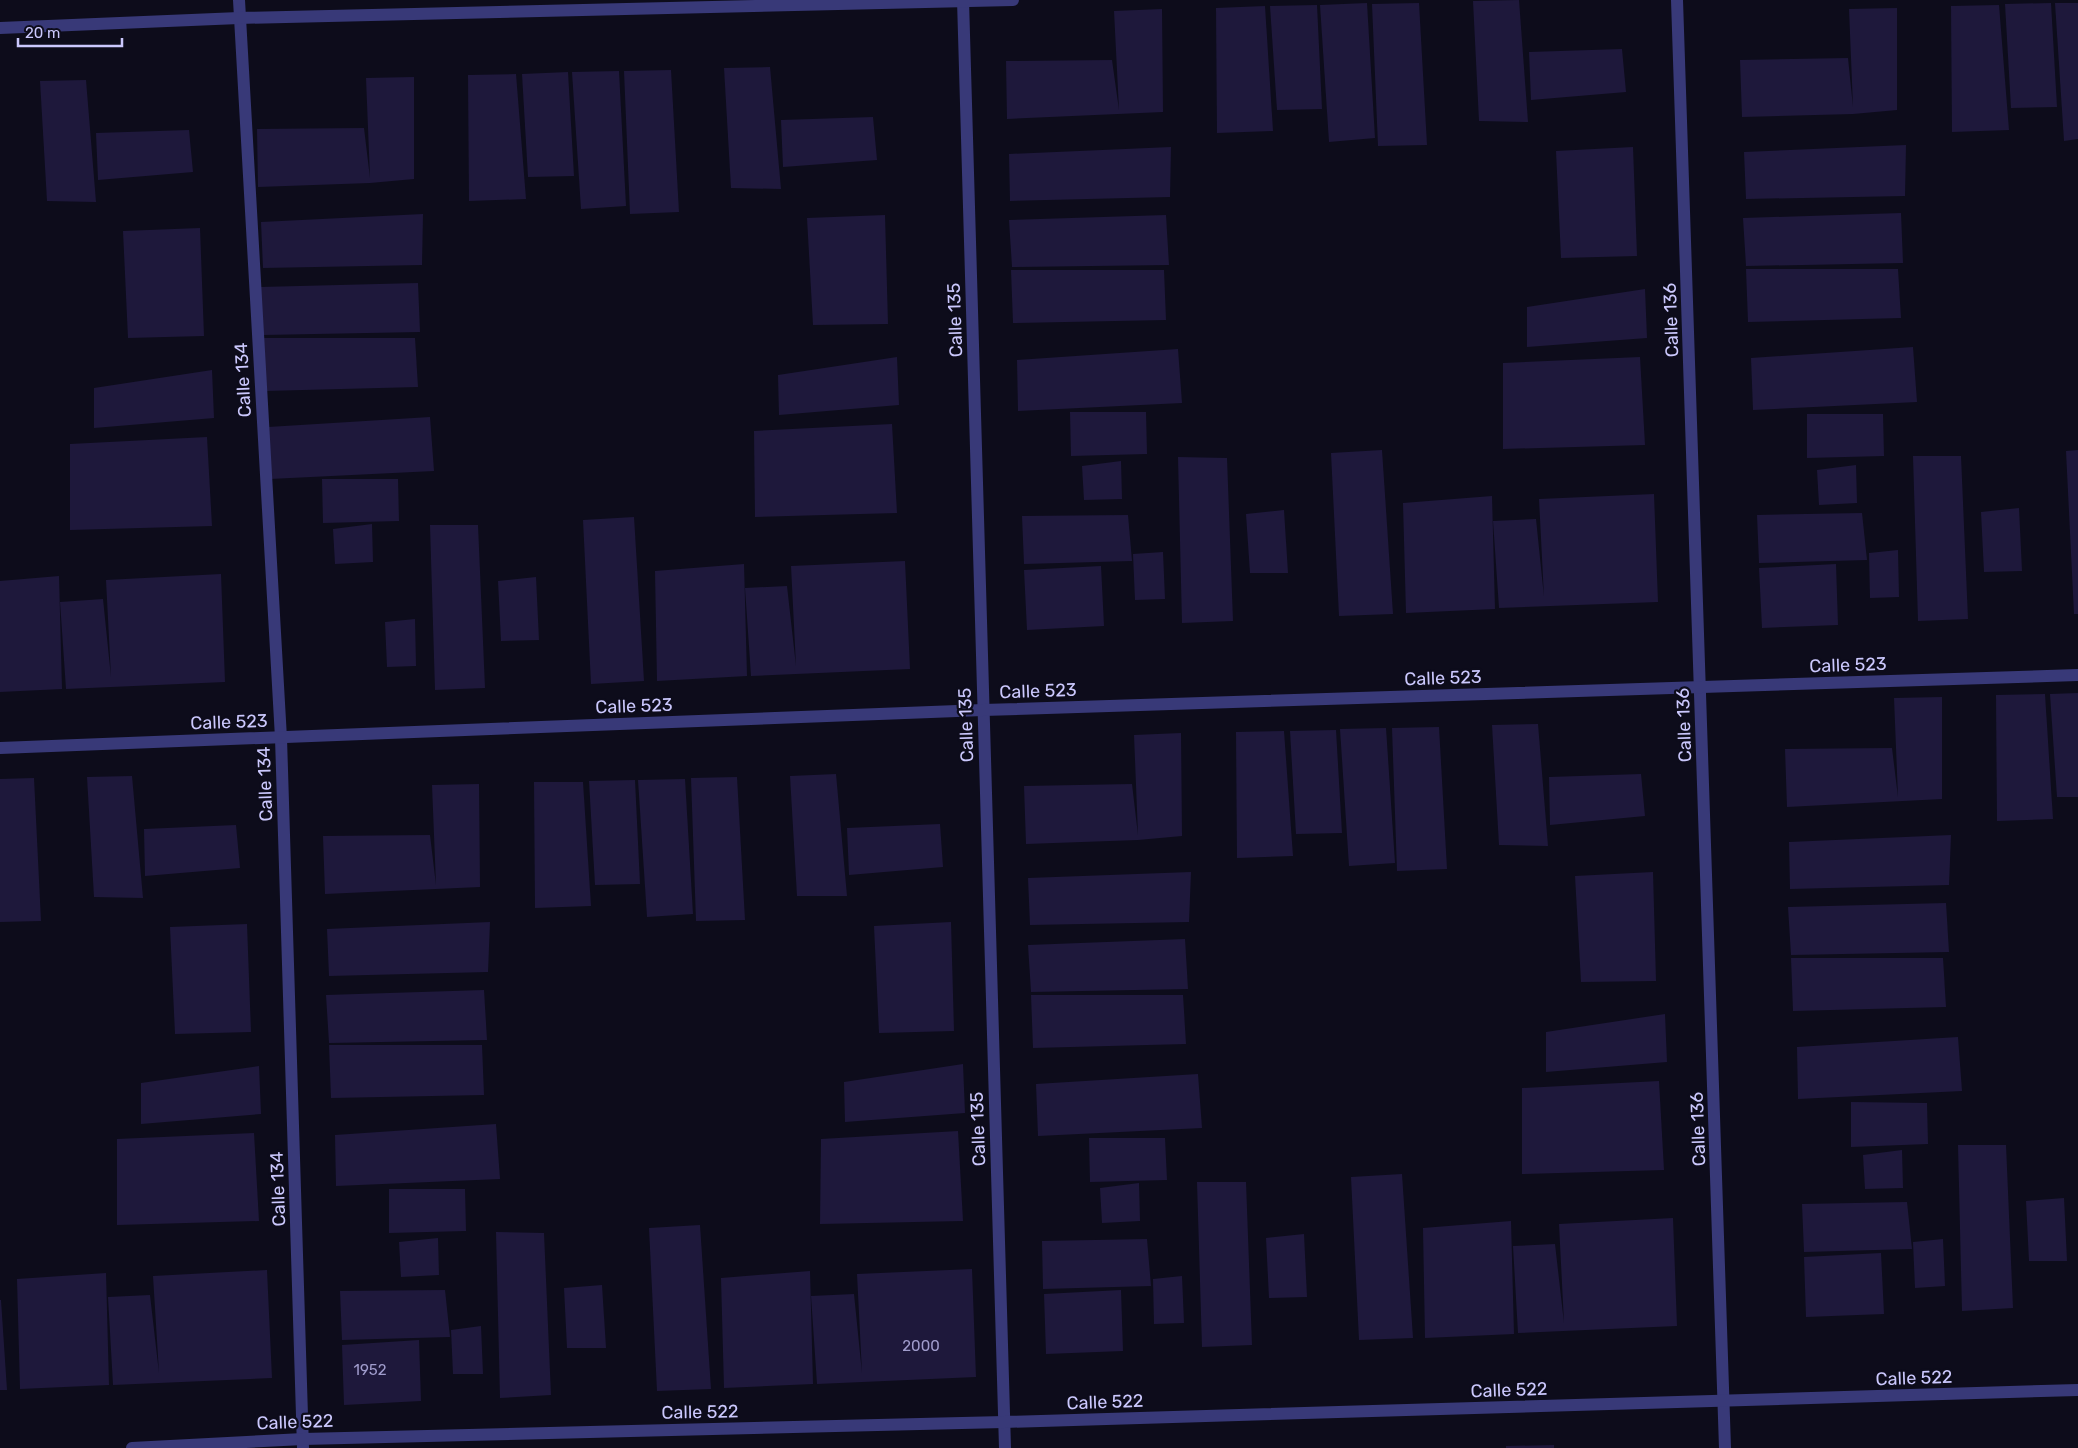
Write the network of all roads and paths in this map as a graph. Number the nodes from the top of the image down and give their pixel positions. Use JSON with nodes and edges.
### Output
{"nodes":[{"id":1,"x":239,"y":0,"type":"edge"},
{"id":2,"x":1013,"y":0,"type":"edge"},
{"id":3,"x":1677,"y":0,"type":"edge"},
{"id":4,"x":963,"y":1,"type":"edge"},
{"id":5,"x":240,"y":18,"type":"junction"},
{"id":6,"x":0,"y":28,"type":"edge"},
{"id":7,"x":2078,"y":675,"type":"edge"},
{"id":8,"x":1700,"y":688,"type":"junction"},
{"id":9,"x":983,"y":710,"type":"junction"},
{"id":10,"x":281,"y":738,"type":"junction"},
{"id":11,"x":0,"y":748,"type":"edge"},
{"id":12,"x":2078,"y":1390,"type":"edge"},
{"id":13,"x":1724,"y":1401,"type":"junction"},
{"id":14,"x":1004,"y":1422,"type":"junction"},
{"id":15,"x":303,"y":1443,"type":"edge"},
{"id":16,"x":132,"y":1448,"type":"edge"},
{"id":17,"x":1005,"y":1448,"type":"edge"},
{"id":18,"x":1725,"y":1448,"type":"edge"}],
"edges":[{"from":1,"to":5,"type":"street","name":"Calle 134"},
{"from":2,"to":4,"type":"street"},
{"from":3,"to":8,"type":"street","name":"Calle 136"},
{"from":4,"to":5,"type":"street"},
{"from":4,"to":9,"type":"street","name":"Calle 135"},
{"from":5,"to":6,"type":"street"},
{"from":5,"to":10,"type":"street","name":"Calle 134"},
{"from":7,"to":8,"type":"street","name":"Calle 523"},
{"from":8,"to":9,"type":"street","name":"Calle 523"},
{"from":8,"to":13,"type":"street","name":"Calle 136"},
{"from":9,"to":10,"type":"street","name":"Calle 523"},
{"from":9,"to":14,"type":"street","name":"Calle 135"},
{"from":10,"to":11,"type":"street","name":"Calle 523"},
{"from":10,"to":15,"type":"street","name":"Calle 134"},
{"from":12,"to":13,"type":"street","name":"Calle 522"},
{"from":13,"to":14,"type":"street","name":"Calle 522"},
{"from":13,"to":18,"type":"street","name":"Calle 136"},
{"from":14,"to":15,"type":"street","name":"Calle 522"},
{"from":14,"to":17,"type":"street","name":"Calle 135"},
{"from":15,"to":16,"type":"street","name":"Calle 522"}]}
